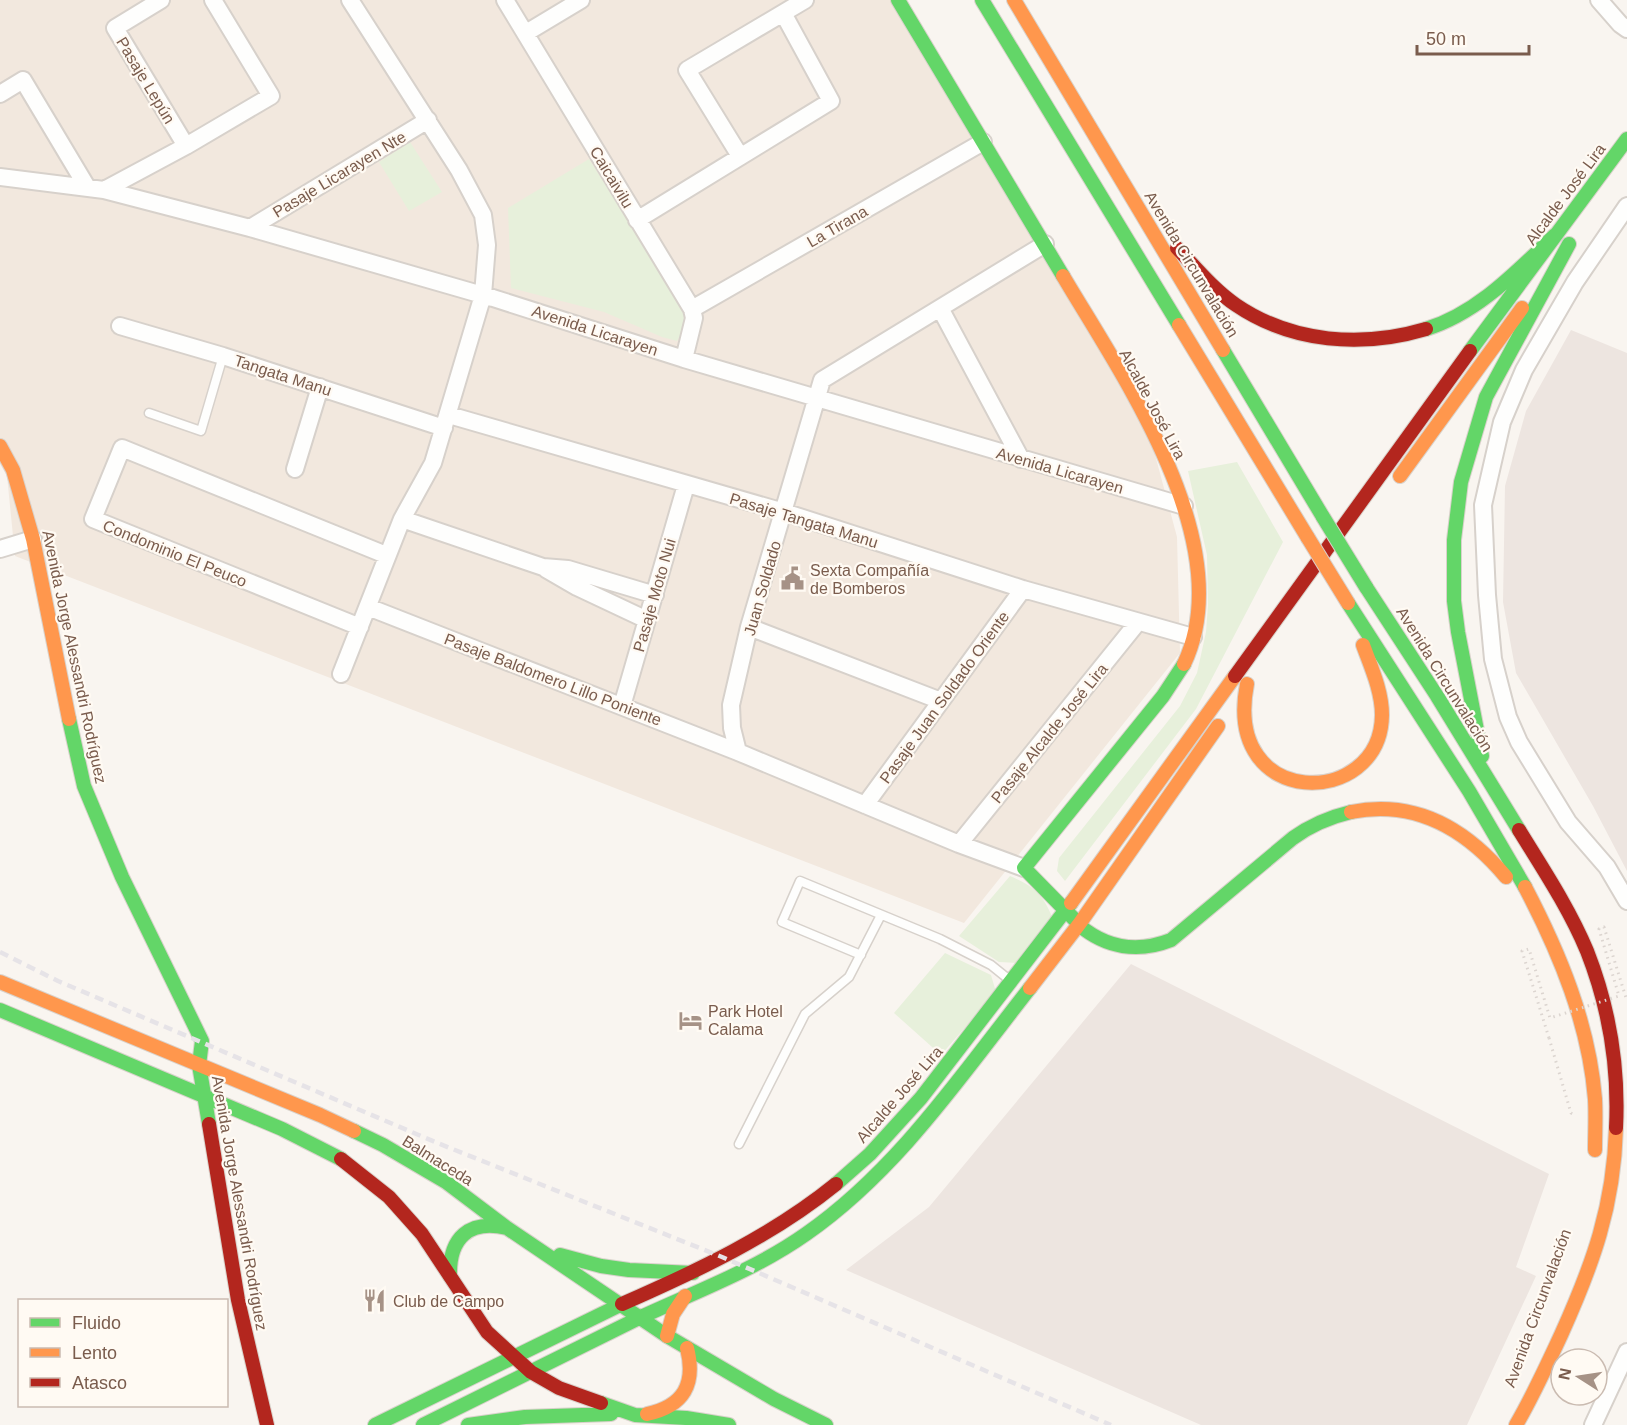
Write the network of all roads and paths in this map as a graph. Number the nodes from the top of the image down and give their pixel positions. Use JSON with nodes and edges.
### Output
{"nodes":[{"id":1,"x":161,"y":0,"type":"edge"},
{"id":2,"x":213,"y":0,"type":"edge"},
{"id":3,"x":505,"y":0,"type":"edge"},
{"id":4,"x":581,"y":0,"type":"edge"},
{"id":5,"x":805,"y":0,"type":"edge"},
{"id":6,"x":898,"y":0,"type":"edge"},
{"id":7,"x":982,"y":0,"type":"edge"},
{"id":8,"x":1014,"y":0,"type":"edge"},
{"id":9,"x":1599,"y":0,"type":"edge"},
{"id":10,"x":353,"y":1,"type":"edge"},
{"id":11,"x":783,"y":13,"type":"junction"},
{"id":12,"x":1627,"y":30,"type":"edge"},
{"id":13,"x":525,"y":33,"type":"junction"},
{"id":14,"x":0,"y":94,"type":"edge"},
{"id":15,"x":428,"y":120,"type":"junction"},
{"id":16,"x":1627,"y":139,"type":"edge"},
{"id":17,"x":983,"y":142,"type":"junction"},
{"id":18,"x":186,"y":146,"type":"junction"},
{"id":19,"x":740,"y":156,"type":"junction"},
{"id":20,"x":0,"y":177,"type":"edge"},
{"id":21,"x":87,"y":187,"type":"junction"},
{"id":22,"x":104,"y":190,"type":"junction"},
{"id":23,"x":1137,"y":205,"type":"junction"},
{"id":24,"x":1627,"y":206,"type":"edge"},
{"id":25,"x":637,"y":220,"type":"junction"},
{"id":26,"x":250,"y":228,"type":"junction"},
{"id":27,"x":1555,"y":235,"type":"junction"},
{"id":28,"x":1045,"y":244,"type":"junction"},
{"id":29,"x":483,"y":295,"type":"junction"},
{"id":30,"x":940,"y":308,"type":"junction"},
{"id":31,"x":692,"y":309,"type":"junction"},
{"id":32,"x":120,"y":326,"type":"dead end"},
{"id":33,"x":223,"y":356,"type":"junction"},
{"id":34,"x":684,"y":359,"type":"junction"},
{"id":35,"x":320,"y":387,"type":"junction"},
{"id":36,"x":816,"y":398,"type":"junction"},
{"id":37,"x":149,"y":413,"type":"dead end"},
{"id":38,"x":447,"y":421,"type":"junction"},
{"id":39,"x":0,"y":446,"type":"edge"},
{"id":40,"x":1021,"y":459,"type":"junction"},
{"id":41,"x":295,"y":469,"type":"dead end"},
{"id":42,"x":686,"y":485,"type":"junction"},
{"id":43,"x":1391,"y":488,"type":"dead end"},
{"id":44,"x":1184,"y":506,"type":"junction"},
{"id":45,"x":784,"y":512,"type":"junction"},
{"id":46,"x":402,"y":519,"type":"junction"},
{"id":47,"x":33,"y":539,"type":"junction"},
{"id":48,"x":1351,"y":542,"type":"dead end"},
{"id":49,"x":0,"y":549,"type":"edge"},
{"id":50,"x":392,"y":557,"type":"junction"},
{"id":51,"x":543,"y":567,"type":"junction"},
{"id":52,"x":1323,"y":580,"type":"dead end"},
{"id":53,"x":1023,"y":589,"type":"junction"},
{"id":54,"x":655,"y":595,"type":"junction"},
{"id":55,"x":1348,"y":603,"type":"junction"},
{"id":56,"x":368,"y":606,"type":"junction"},
{"id":57,"x":647,"y":620,"type":"junction"},
{"id":58,"x":1138,"y":622,"type":"junction"},
{"id":59,"x":360,"y":627,"type":"junction"},
{"id":60,"x":749,"y":627,"type":"junction"},
{"id":61,"x":1193,"y":637,"type":"junction"},
{"id":62,"x":341,"y":674,"type":"dead end"},
{"id":63,"x":941,"y":701,"type":"junction"},
{"id":64,"x":622,"y":706,"type":"junction"},
{"id":65,"x":738,"y":752,"type":"junction"},
{"id":66,"x":1486,"y":777,"type":"junction"},
{"id":67,"x":1340,"y":779,"type":"junction"},
{"id":68,"x":1323,"y":794,"type":"dead end"},
{"id":69,"x":865,"y":805,"type":"junction"},
{"id":70,"x":1291,"y":823,"type":"dead end"},
{"id":71,"x":959,"y":844,"type":"junction"},
{"id":72,"x":1024,"y":868,"type":"junction"},
{"id":73,"x":1627,"y":901,"type":"edge"},
{"id":74,"x":1066,"y":911,"type":"junction"},
{"id":75,"x":881,"y":915,"type":"junction"},
{"id":76,"x":1541,"y":916,"type":"junction"},
{"id":77,"x":1079,"y":925,"type":"junction"},
{"id":78,"x":861,"y":956,"type":"junction"},
{"id":79,"x":0,"y":982,"type":"edge"},
{"id":80,"x":1012,"y":982,"type":"junction"},
{"id":81,"x":1627,"y":1001,"type":"edge"},
{"id":82,"x":0,"y":1010,"type":"edge"},
{"id":83,"x":199,"y":1065,"type":"junction"},
{"id":84,"x":204,"y":1096,"type":"junction"},
{"id":85,"x":1571,"y":1113,"type":"dead end"},
{"id":86,"x":1622,"y":1121,"type":"edge"},
{"id":87,"x":739,"y":1144,"type":"dead end"},
{"id":88,"x":1593,"y":1166,"type":"dead end"},
{"id":89,"x":507,"y":1228,"type":"junction"},
{"id":90,"x":543,"y":1252,"type":"junction"},
{"id":91,"x":693,"y":1273,"type":"junction"},
{"id":92,"x":450,"y":1276,"type":"junction"},
{"id":93,"x":685,"y":1296,"type":"junction"},
{"id":94,"x":622,"y":1304,"type":"junction"},
{"id":95,"x":639,"y":1318,"type":"junction"},
{"id":96,"x":487,"y":1332,"type":"junction"},
{"id":97,"x":667,"y":1336,"type":"junction"},
{"id":98,"x":1545,"y":1337,"type":"dead end"},
{"id":99,"x":687,"y":1348,"type":"junction"},
{"id":100,"x":1627,"y":1352,"type":"edge"},
{"id":101,"x":514,"y":1357,"type":"junction"},
{"id":102,"x":531,"y":1372,"type":"junction"},
{"id":103,"x":481,"y":1374,"type":"junction"},
{"id":104,"x":635,"y":1415,"type":"junction"},
{"id":105,"x":267,"y":1425,"type":"edge"},
{"id":106,"x":375,"y":1425,"type":"edge"},
{"id":107,"x":423,"y":1425,"type":"edge"},
{"id":108,"x":468,"y":1425,"type":"edge"},
{"id":109,"x":657,"y":1425,"type":"edge"},
{"id":110,"x":729,"y":1425,"type":"edge"},
{"id":111,"x":826,"y":1425,"type":"edge"},
{"id":112,"x":1515,"y":1425,"type":"edge"},
{"id":113,"x":1593,"y":1425,"type":"edge"}],
"edges":[{"from":1,"to":18,"type":"street","name":"Pasaje Lepún"},
{"from":2,"to":18,"type":"street"},
{"from":3,"to":13,"type":"street","name":"Caicaivilu"},
{"from":4,"to":13,"type":"street"},
{"from":5,"to":11,"type":"street"},
{"from":6,"to":17,"type":"main road","name":"Alcalde José Lira"},
{"from":7,"to":55,"type":"main road","bridge":true},
{"from":8,"to":23,"type":"main road","name":"Avenida Circunvalación"},
{"from":9,"to":12,"type":"street"},
{"from":10,"to":15,"type":"street"},
{"from":11,"to":19,"type":"street"},
{"from":11,"to":19,"type":"street"},
{"from":13,"to":25,"type":"street","name":"Caicaivilu"},
{"from":14,"to":21,"type":"street"},
{"from":15,"to":26,"type":"street","name":"Pasaje Licarayen Nte"},
{"from":15,"to":29,"type":"street"},
{"from":16,"to":27,"type":"main road","name":"Alcalde José Lira"},
{"from":17,"to":28,"type":"main road","name":"Alcalde José Lira"},
{"from":17,"to":31,"type":"street","name":"La Tirana"},
{"from":18,"to":22,"type":"street"},
{"from":19,"to":25,"type":"street"},
{"from":20,"to":21,"type":"street","name":"Avenida Licarayen"},
{"from":21,"to":22,"type":"street","name":"Avenida Licarayen"},
{"from":22,"to":26,"type":"street","name":"Avenida Licarayen"},
{"from":23,"to":27,"type":"main road"},
{"from":23,"to":66,"type":"main road","name":"Avenida Circunvalación","bridge":true},
{"from":24,"to":73,"type":"street"},
{"from":25,"to":31,"type":"street","name":"Caicaivilu"},
{"from":26,"to":29,"type":"street","name":"Avenida Licarayen"},
{"from":27,"to":74,"type":"main road","name":"Alcalde José Lira"},
{"from":28,"to":30,"type":"street","name":"Juan Soldado"},
{"from":28,"to":44,"type":"main road","name":"Alcalde José Lira"},
{"from":29,"to":34,"type":"street","name":"Avenida Licarayen"},
{"from":29,"to":38,"type":"street"},
{"from":30,"to":36,"type":"street","name":"Juan Soldado"},
{"from":30,"to":40,"type":"street"},
{"from":31,"to":34,"type":"street"},
{"from":32,"to":33,"type":"street","name":"Tangata Manu"},
{"from":33,"to":35,"type":"street","name":"Tangata Manu"},
{"from":33,"to":37,"type":"lane"},
{"from":34,"to":36,"type":"street","name":"Avenida Licarayen"},
{"from":35,"to":38,"type":"street","name":"Tangata Manu"},
{"from":35,"to":41,"type":"street"},
{"from":36,"to":40,"type":"street","name":"Avenida Licarayen"},
{"from":36,"to":45,"type":"street","name":"Juan Soldado"},
{"from":38,"to":42,"type":"street","name":"Pasaje Tangata Manu"},
{"from":38,"to":46,"type":"street"},
{"from":39,"to":47,"type":"main road","name":"Avenida Jorge Alessandri Rodríguez"},
{"from":40,"to":44,"type":"street","name":"Avenida Licarayen"},
{"from":42,"to":45,"type":"street","name":"Pasaje Tangata Manu"},
{"from":42,"to":54,"type":"street","name":"Pasaje Moto Nui"},
{"from":43,"to":66,"type":"main road","name":"Alcalde José Lira"},
{"from":44,"to":61,"type":"main road","name":"Alcalde José Lira"},
{"from":45,"to":53,"type":"street","name":"Pasaje Tangata Manu"},
{"from":45,"to":60,"type":"street","name":"Juan Soldado"},
{"from":46,"to":50,"type":"street"},
{"from":46,"to":51,"type":"street"},
{"from":47,"to":49,"type":"street"},
{"from":47,"to":83,"type":"main road","name":"Avenida Jorge Alessandri Rodríguez"},
{"from":48,"to":52,"type":"main road"},
{"from":50,"to":56,"type":"street"},
{"from":50,"to":59,"type":"street","name":"Condominio El Peuco"},
{"from":51,"to":54,"type":"street"},
{"from":51,"to":57,"type":"street"},
{"from":53,"to":58,"type":"street","name":"Pasaje Tangata Manu"},
{"from":53,"to":63,"type":"street","name":"Pasaje Juan Soldado Oriente"},
{"from":54,"to":57,"type":"street","name":"Pasaje Moto Nui"},
{"from":55,"to":67,"type":"main road"},
{"from":55,"to":76,"type":"main road"},
{"from":56,"to":59,"type":"street"},
{"from":56,"to":64,"type":"street","name":"Pasaje Baldomero Lillo Poniente"},
{"from":57,"to":64,"type":"street","name":"Pasaje Moto Nui"},
{"from":58,"to":61,"type":"street","name":"Pasaje Tangata Manu"},
{"from":58,"to":71,"type":"street","name":"Pasaje Alcalde José Lira"},
{"from":59,"to":62,"type":"street"},
{"from":60,"to":63,"type":"street"},
{"from":60,"to":65,"type":"street","name":"Juan Soldado"},
{"from":61,"to":72,"type":"main road","name":"Alcalde José Lira"},
{"from":63,"to":69,"type":"street","name":"Pasaje Juan Soldado Oriente"},
{"from":64,"to":65,"type":"street","name":"Pasaje Baldomero Lillo Poniente"},
{"from":65,"to":69,"type":"street"},
{"from":66,"to":86,"type":"main road","name":"Avenida Circunvalación"},
{"from":67,"to":68,"type":"main road"},
{"from":67,"to":77,"type":"main road","name":"Alcalde José Lira"},
{"from":69,"to":71,"type":"street"},
{"from":70,"to":77,"type":"main road"},
{"from":71,"to":72,"type":"street"},
{"from":72,"to":74,"type":"main road"},
{"from":74,"to":77,"type":"main road"},
{"from":74,"to":80,"type":"main road","name":"Alcalde José Lira"},
{"from":75,"to":78,"type":"lane"},
{"from":75,"to":78,"type":"lane"},
{"from":75,"to":80,"type":"lane"},
{"from":76,"to":77,"type":"main road"},
{"from":76,"to":88,"type":"main road"},
{"from":77,"to":93,"type":"main road","name":"Alcalde José Lira"},
{"from":78,"to":87,"type":"lane"},
{"from":79,"to":83,"type":"main road","name":"Balmaceda"},
{"from":80,"to":91,"type":"main road","name":"Alcalde José Lira"},
{"from":81,"to":85,"type":"path","bridge":true},
{"from":82,"to":84,"type":"main road"},
{"from":83,"to":84,"type":"main road","name":"Avenida Jorge Alessandri Rodríguez"},
{"from":83,"to":89,"type":"main road","name":"Balmaceda"},
{"from":84,"to":92,"type":"main road"},
{"from":84,"to":105,"type":"main road","name":"Avenida Jorge Alessandri Rodríguez"},
{"from":86,"to":112,"type":"main road","name":"Avenida Circunvalación"},
{"from":89,"to":90,"type":"main road","name":"Balmaceda"},
{"from":89,"to":92,"type":"main road"},
{"from":90,"to":91,"type":"main road"},
{"from":90,"to":94,"type":"main road","name":"Balmaceda"},
{"from":91,"to":94,"type":"main road","name":"Alcalde José Lira"},
{"from":92,"to":96,"type":"main road"},
{"from":93,"to":95,"type":"main road","name":"Alcalde José Lira"},
{"from":93,"to":97,"type":"main road"},
{"from":94,"to":95,"type":"main road","name":"Balmaceda"},
{"from":94,"to":101,"type":"main road","name":"Alcalde José Lira"},
{"from":95,"to":97,"type":"main road","name":"Balmaceda"},
{"from":95,"to":102,"type":"main road","name":"Alcalde José Lira"},
{"from":96,"to":101,"type":"main road"},
{"from":96,"to":103,"type":"main road"},
{"from":97,"to":99,"type":"main road","name":"Balmaceda"},
{"from":98,"to":112,"type":"main road","name":"Avenida Circunvalación"},
{"from":99,"to":104,"type":"main road"},
{"from":99,"to":111,"type":"main road","name":"Balmaceda"},
{"from":100,"to":113,"type":"street"},
{"from":101,"to":102,"type":"main road"},
{"from":101,"to":103,"type":"main road","name":"Alcalde José Lira"},
{"from":102,"to":104,"type":"main road"},
{"from":102,"to":107,"type":"main road","name":"Alcalde José Lira"},
{"from":103,"to":106,"type":"main road","name":"Alcalde José Lira"},
{"from":104,"to":108,"type":"main road"},
{"from":104,"to":109,"type":"street"},
{"from":104,"to":110,"type":"main road"}]}
